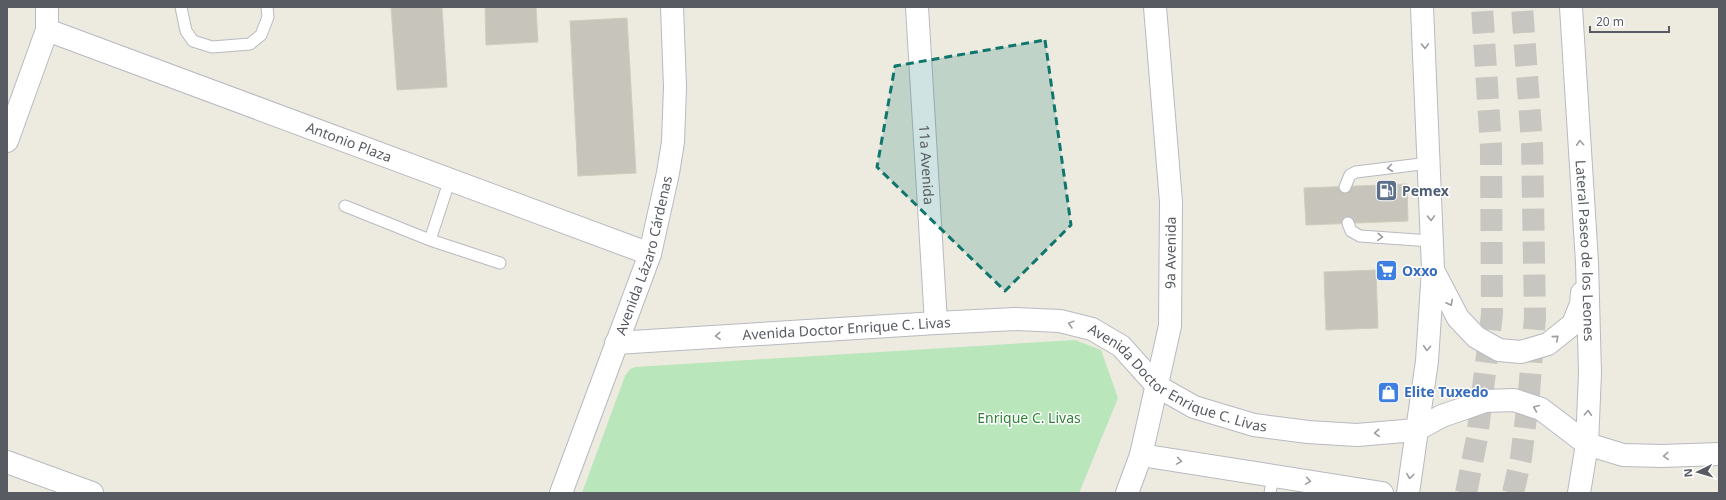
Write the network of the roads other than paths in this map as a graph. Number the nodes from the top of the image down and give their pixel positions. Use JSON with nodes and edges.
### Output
{"nodes":[{"id":1,"x":47,"y":7,"type":"edge"},
{"id":2,"x":180,"y":7,"type":"edge"},
{"id":3,"x":267,"y":7,"type":"edge"},
{"id":4,"x":672,"y":7,"type":"edge"},
{"id":5,"x":917,"y":7,"type":"edge"},
{"id":6,"x":1155,"y":7,"type":"edge"},
{"id":7,"x":1422,"y":7,"type":"edge"},
{"id":8,"x":1571,"y":7,"type":"edge"},
{"id":9,"x":47,"y":30,"type":"junction"},
{"id":10,"x":7,"y":141,"type":"edge"},
{"id":11,"x":1429,"y":163,"type":"junction"},
{"id":12,"x":450,"y":179,"type":"junction"},
{"id":13,"x":1345,"y":187,"type":"dead end"},
{"id":14,"x":345,"y":206,"type":"dead end"},
{"id":15,"x":1348,"y":223,"type":"dead end"},
{"id":16,"x":430,"y":240,"type":"junction"},
{"id":17,"x":1431,"y":241,"type":"junction"},
{"id":18,"x":650,"y":254,"type":"junction"},
{"id":19,"x":1587,"y":262,"type":"junction"},
{"id":20,"x":500,"y":263,"type":"dead end"},
{"id":21,"x":1432,"y":268,"type":"junction"},
{"id":22,"x":936,"y":323,"type":"junction"},
{"id":23,"x":616,"y":343,"type":"junction"},
{"id":24,"x":1157,"y":386,"type":"junction"},
{"id":25,"x":1416,"y":430,"type":"junction"},
{"id":26,"x":1587,"y":444,"type":"junction"},
{"id":27,"x":1719,"y":454,"type":"edge"},
{"id":28,"x":1141,"y":455,"type":"junction"},
{"id":29,"x":7,"y":462,"type":"edge"},
{"id":30,"x":1272,"y":485,"type":"edge"},
{"id":31,"x":1339,"y":490,"type":"edge"},
{"id":32,"x":92,"y":493,"type":"edge"},
{"id":33,"x":561,"y":493,"type":"edge"},
{"id":34,"x":1127,"y":493,"type":"edge"},
{"id":35,"x":1382,"y":493,"type":"edge"},
{"id":36,"x":1408,"y":493,"type":"edge"},
{"id":37,"x":1579,"y":493,"type":"edge"}],
"edges":[{"from":1,"to":9,"type":"street"},
{"from":2,"to":3,"type":"lane"},
{"from":4,"to":18,"type":"street","name":"Avenida Lázaro Cárdenas"},
{"from":5,"to":22,"type":"street","name":"11a Avenida"},
{"from":6,"to":24,"type":"street","name":"9a Avenida"},
{"from":7,"to":11,"type":"street","one_way":true},
{"from":19,"to":8,"type":"street","name":"Lateral Paseo de los Leones","one_way":true},
{"from":9,"to":10,"type":"street"},
{"from":9,"to":12,"type":"street","name":"Antonio Plaza"},
{"from":11,"to":13,"type":"lane","one_way":true},
{"from":11,"to":17,"type":"street","one_way":true},
{"from":12,"to":16,"type":"lane"},
{"from":12,"to":18,"type":"street","name":"Antonio Plaza"},
{"from":14,"to":16,"type":"lane"},
{"from":15,"to":17,"type":"lane","one_way":true},
{"from":16,"to":20,"type":"lane"},
{"from":17,"to":21,"type":"street"},
{"from":18,"to":23,"type":"street","name":"Avenida Lázaro Cárdenas"},
{"from":21,"to":19,"type":"street","one_way":true},
{"from":26,"to":19,"type":"street","name":"Lateral Paseo de los Leones","one_way":true},
{"from":21,"to":25,"type":"street","one_way":true},
{"from":22,"to":23,"type":"street","name":"Avenida Doctor Enrique C. Livas","one_way":true},
{"from":24,"to":22,"type":"street","name":"Avenida Doctor Enrique C. Livas","one_way":true},
{"from":23,"to":33,"type":"street","name":"Avenida Lázaro Cárdenas"},
{"from":25,"to":24,"type":"street","name":"Avenida Doctor Enrique C. Livas","one_way":true},
{"from":24,"to":28,"type":"street","name":"9a Avenida"},
{"from":26,"to":25,"type":"street","name":"Avenida Doctor Enrique C. Livas","one_way":true},
{"from":25,"to":36,"type":"street","one_way":true},
{"from":27,"to":26,"type":"street","name":"Avenida Doctor Enrique C. Livas","one_way":true},
{"from":26,"to":37,"type":"street","name":"Lateral Paseo de los Leones"},
{"from":28,"to":30,"type":"street","one_way":true},
{"from":28,"to":34,"type":"street","name":"9a Avenida"},
{"from":29,"to":32,"type":"street"},
{"from":30,"to":31,"type":"street","one_way":true},
{"from":31,"to":35,"type":"street"}]}
